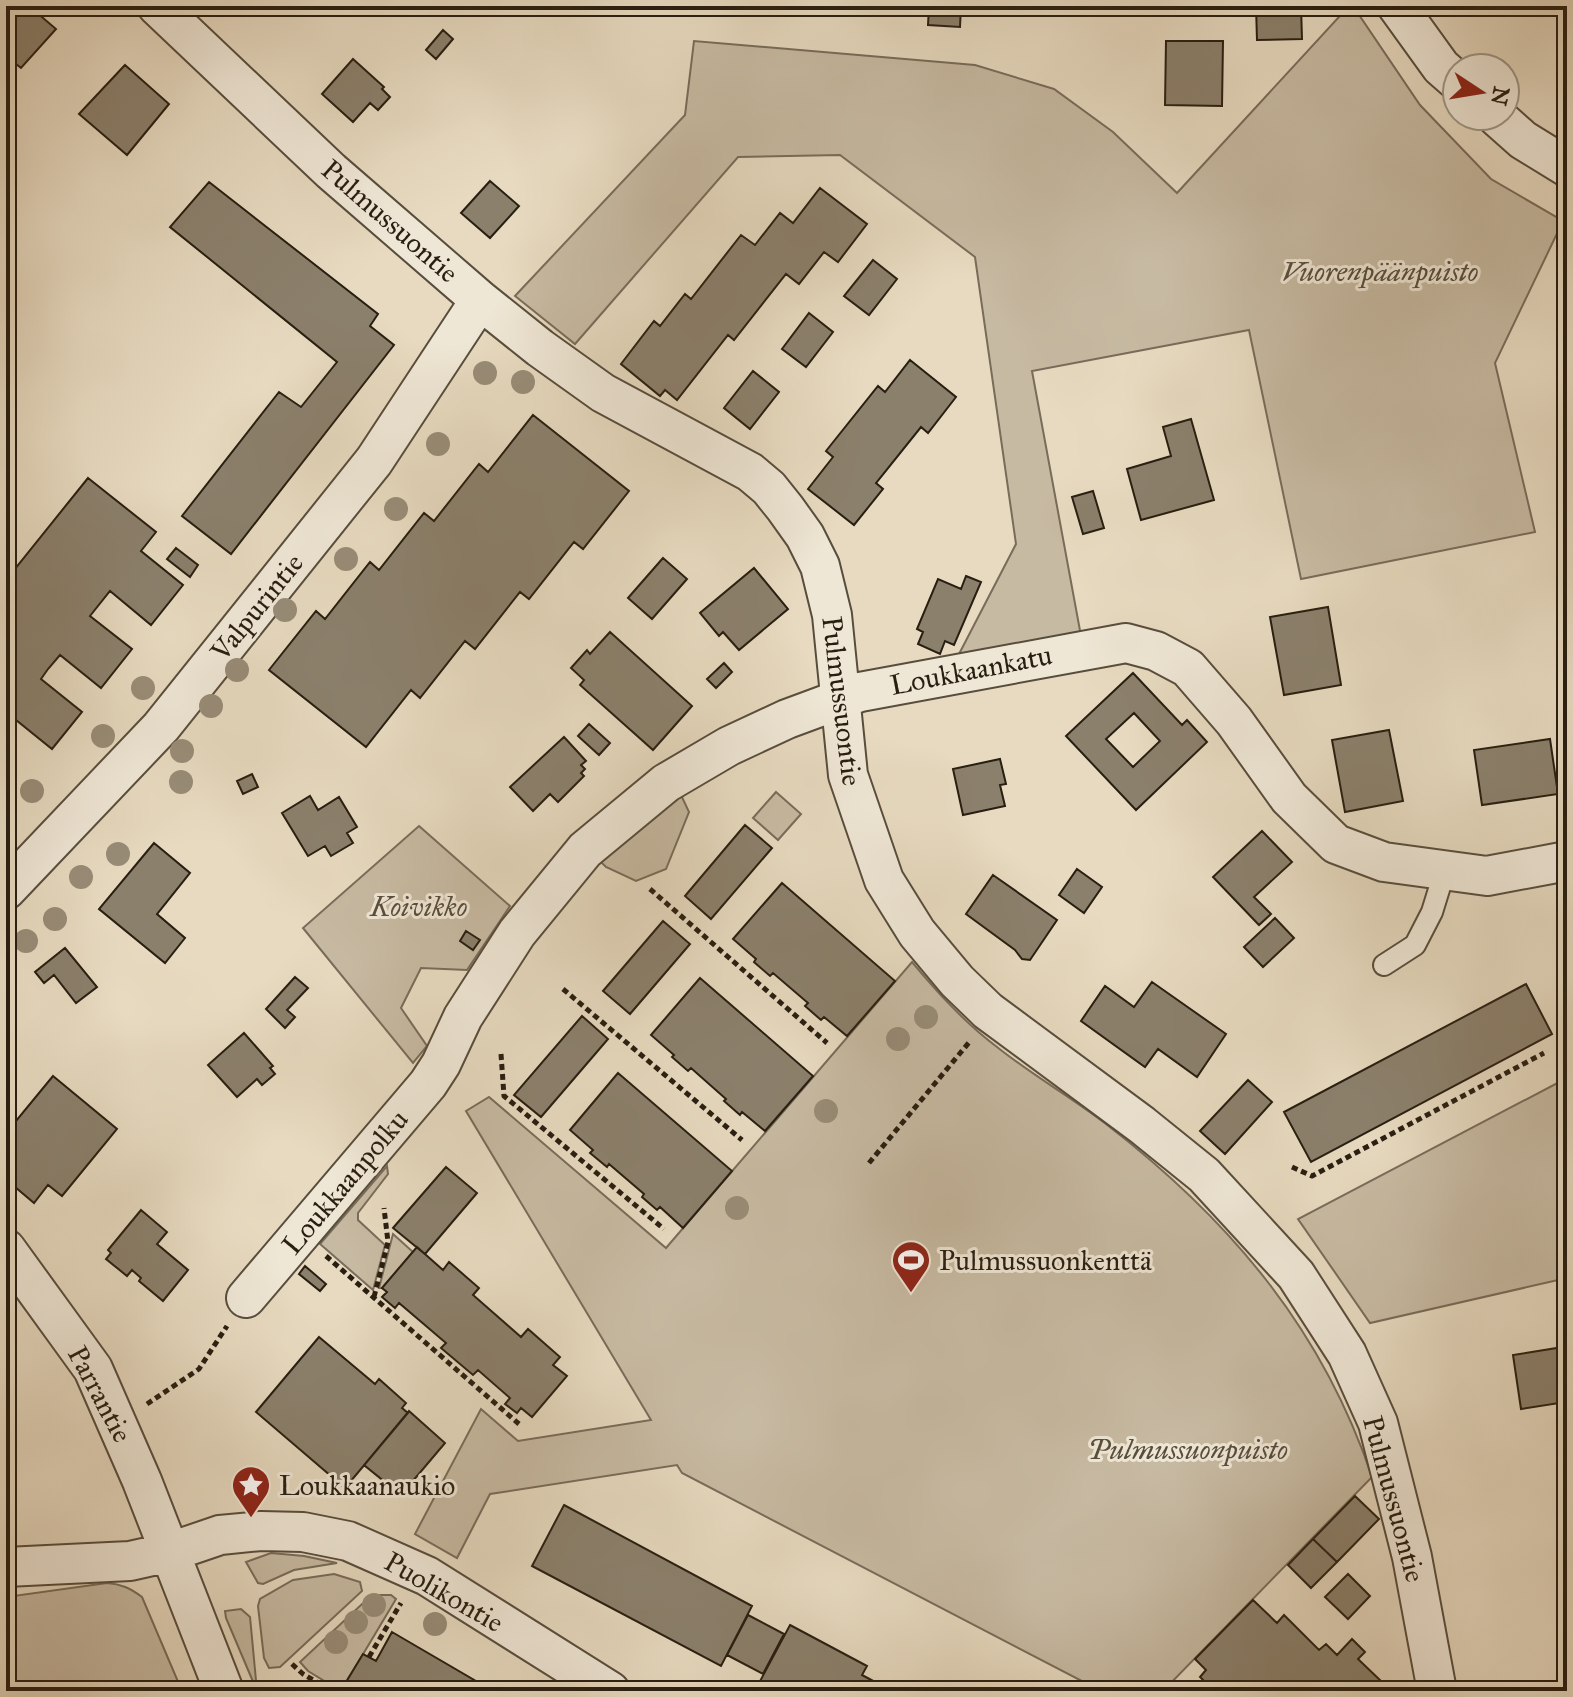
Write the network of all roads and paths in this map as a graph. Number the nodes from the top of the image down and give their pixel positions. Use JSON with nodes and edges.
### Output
{"nodes":[{"id":1,"x":157,"y":6,"type":"edge"},
{"id":2,"x":1397,"y":6,"type":"edge"},
{"id":3,"x":1441,"y":67,"type":"edge"},
{"id":4,"x":1514,"y":132,"type":"edge"},
{"id":5,"x":1567,"y":167,"type":"edge"},
{"id":6,"x":480,"y":300,"type":"junction"},
{"id":7,"x":840,"y":699,"type":"junction"},
{"id":8,"x":1567,"y":861,"type":"edge"},
{"id":9,"x":1445,"y":870,"type":"junction"},
{"id":10,"x":650,"y":889,"type":"dead end"},
{"id":11,"x":6,"y":890,"type":"edge"},
{"id":12,"x":1384,"y":965,"type":"dead end"},
{"id":13,"x":563,"y":989,"type":"dead end"},
{"id":14,"x":988,"y":1011,"type":"junction"},
{"id":15,"x":827,"y":1043,"type":"dead end"},
{"id":16,"x":1544,"y":1053,"type":"dead end"},
{"id":17,"x":501,"y":1054,"type":"dead end"},
{"id":18,"x":441,"y":1064,"type":"joint"},
{"id":19,"x":742,"y":1140,"type":"dead end"},
{"id":20,"x":869,"y":1163,"type":"dead end"},
{"id":21,"x":1292,"y":1167,"type":"dead end"},
{"id":22,"x":384,"y":1208,"type":"dead end"},
{"id":23,"x":664,"y":1229,"type":"dead end"},
{"id":24,"x":301,"y":1234,"type":"junction"},
{"id":25,"x":6,"y":1249,"type":"edge"},
{"id":26,"x":374,"y":1297,"type":"junction"},
{"id":27,"x":246,"y":1298,"type":"joint"},
{"id":28,"x":118,"y":1422,"type":"junction"},
{"id":29,"x":519,"y":1424,"type":"dead end"},
{"id":30,"x":170,"y":1552,"type":"junction"},
{"id":31,"x":6,"y":1567,"type":"edge"},
{"id":32,"x":405,"y":1596,"type":"dead end"},
{"id":33,"x":369,"y":1657,"type":"dead end"},
{"id":34,"x":292,"y":1664,"type":"dead end"},
{"id":35,"x":224,"y":1691,"type":"edge"},
{"id":36,"x":332,"y":1691,"type":"edge"},
{"id":37,"x":610,"y":1691,"type":"edge"},
{"id":38,"x":1437,"y":1691,"type":"edge"}],
"edges":[{"from":1,"to":6,"type":"street","name":"Pulmussuontie"},
{"from":2,"to":3,"type":"street"},
{"from":4,"to":5,"type":"street"},
{"from":6,"to":7,"type":"street","name":"Pulmussuontie"},
{"from":6,"to":11,"type":"street","name":"Valpurintie"},
{"from":7,"to":9,"type":"street","name":"Loukkaankatu"},
{"from":7,"to":14,"type":"street","name":"Pulmussuontie"},
{"from":7,"to":18,"type":"street","name":"Loukkaankatu"},
{"from":8,"to":9,"type":"street","name":"Loukkaankatu"},
{"from":9,"to":12,"type":"lane"},
{"from":10,"to":15,"type":"path"},
{"from":13,"to":19,"type":"path"},
{"from":14,"to":20,"type":"path"},
{"from":14,"to":38,"type":"street","name":"Pulmussuontie"},
{"from":16,"to":21,"type":"path"},
{"from":17,"to":23,"type":"path"},
{"from":18,"to":24,"type":"street","name":"Loukkaanpolku"},
{"from":22,"to":26,"type":"path"},
{"from":24,"to":26,"type":"path"},
{"from":24,"to":27,"type":"street","name":"Loukkaanpolku"},
{"from":25,"to":28,"type":"street","name":"Parrantie"},
{"from":26,"to":29,"type":"path"},
{"from":27,"to":28,"type":"path"},
{"from":28,"to":30,"type":"street","name":"Parrantie"},
{"from":30,"to":31,"type":"street","name":"Puolikontie"},
{"from":30,"to":35,"type":"street","name":"Parrantie"},
{"from":30,"to":37,"type":"street","name":"Puolikontie"},
{"from":32,"to":33,"type":"path"},
{"from":34,"to":36,"type":"path"}]}
